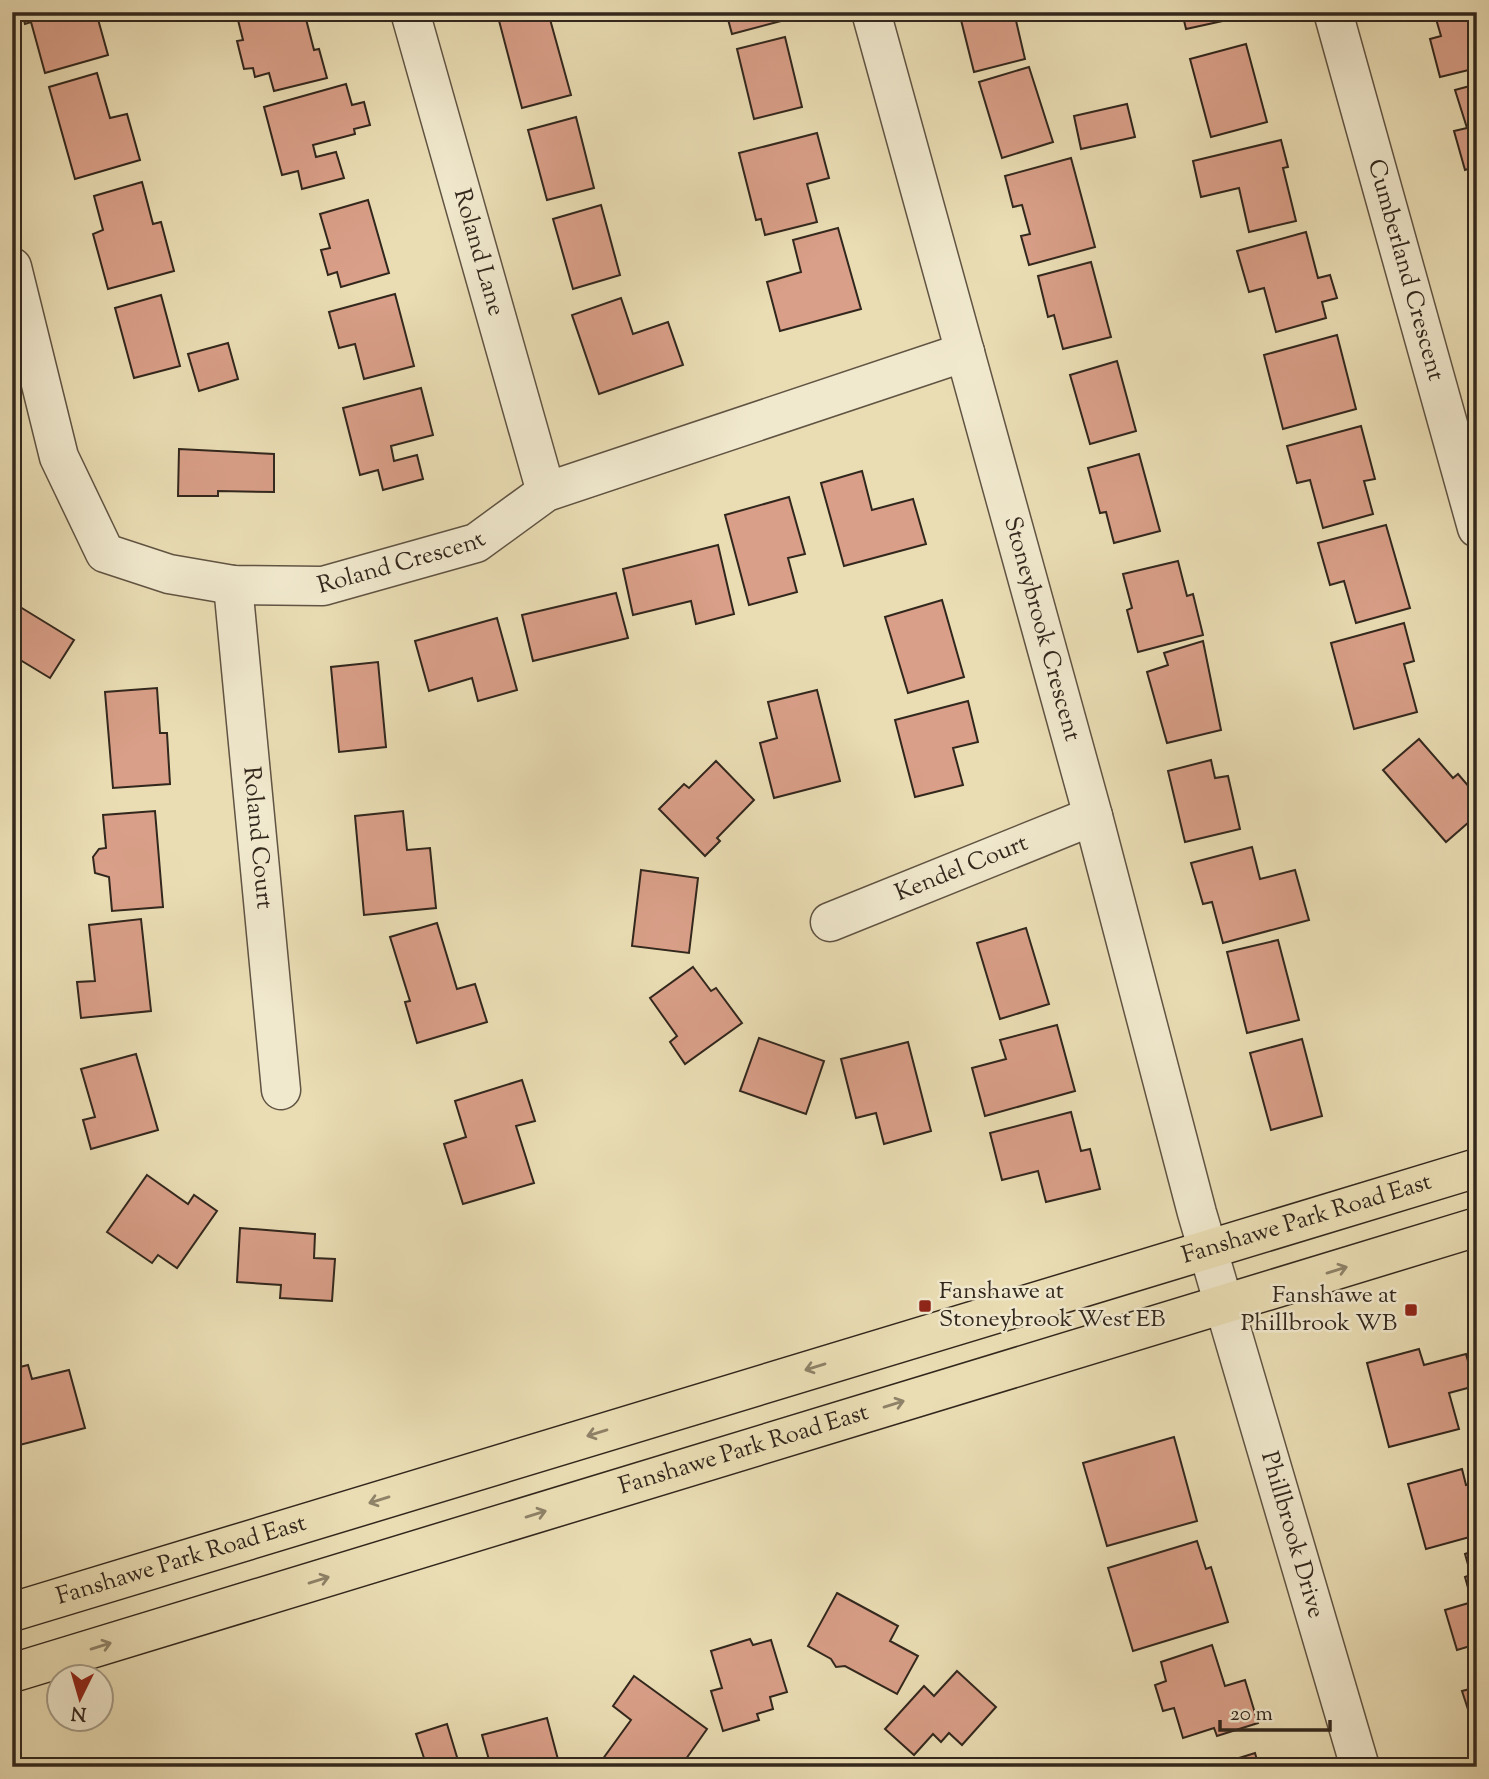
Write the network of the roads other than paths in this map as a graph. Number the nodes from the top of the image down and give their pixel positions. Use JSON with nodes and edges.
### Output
{"nodes":[{"id":1,"x":410,"y":12,"type":"edge"},
{"id":2,"x":871,"y":12,"type":"edge"},
{"id":3,"x":1333,"y":12,"type":"edge"},
{"id":4,"x":12,"y":267,"type":"edge"},
{"id":5,"x":965,"y":352,"type":"junction"},
{"id":6,"x":546,"y":492,"type":"junction"},
{"id":7,"x":1477,"y":528,"type":"edge"},
{"id":8,"x":233,"y":585,"type":"junction"},
{"id":9,"x":1093,"y":816,"type":"junction"},
{"id":10,"x":830,"y":922,"type":"dead end"},
{"id":11,"x":281,"y":1090,"type":"dead end"},
{"id":12,"x":1477,"y":1168,"type":"edge"},
{"id":13,"x":1477,"y":1227,"type":"edge"},
{"id":14,"x":1208,"y":1248,"type":"junction"},
{"id":15,"x":1225,"y":1304,"type":"junction"},
{"id":16,"x":12,"y":1612,"type":"edge"},
{"id":17,"x":12,"y":1673,"type":"edge"},
{"id":18,"x":1360,"y":1767,"type":"edge"}],
"edges":[{"from":1,"to":6,"type":"street","name":"Roland Lane"},
{"from":2,"to":5,"type":"street","name":"Stoneybrook Crescent"},
{"from":3,"to":7,"type":"street","name":"Cumberland Crescent"},
{"from":4,"to":8,"type":"street","name":"Roland Crescent"},
{"from":5,"to":6,"type":"street","name":"Roland Crescent"},
{"from":5,"to":9,"type":"street","name":"Stoneybrook Crescent"},
{"from":6,"to":8,"type":"street","name":"Roland Crescent"},
{"from":8,"to":11,"type":"street","name":"Roland Court"},
{"from":9,"to":10,"type":"street","name":"Kendel Court"},
{"from":9,"to":14,"type":"street","name":"Stoneybrook Crescent"},
{"from":12,"to":14,"type":"main road","name":"Fanshawe Park Road East"},
{"from":15,"to":13,"type":"main road","name":"Fanshawe Park Road East","one_way":true},
{"from":14,"to":15,"type":"street","name":"Phillbrook Drive"},
{"from":14,"to":16,"type":"main road","name":"Fanshawe Park Road East","one_way":true},
{"from":17,"to":15,"type":"main road","name":"Fanshawe Park Road East","one_way":true},
{"from":15,"to":18,"type":"street","name":"Phillbrook Drive"}]}
